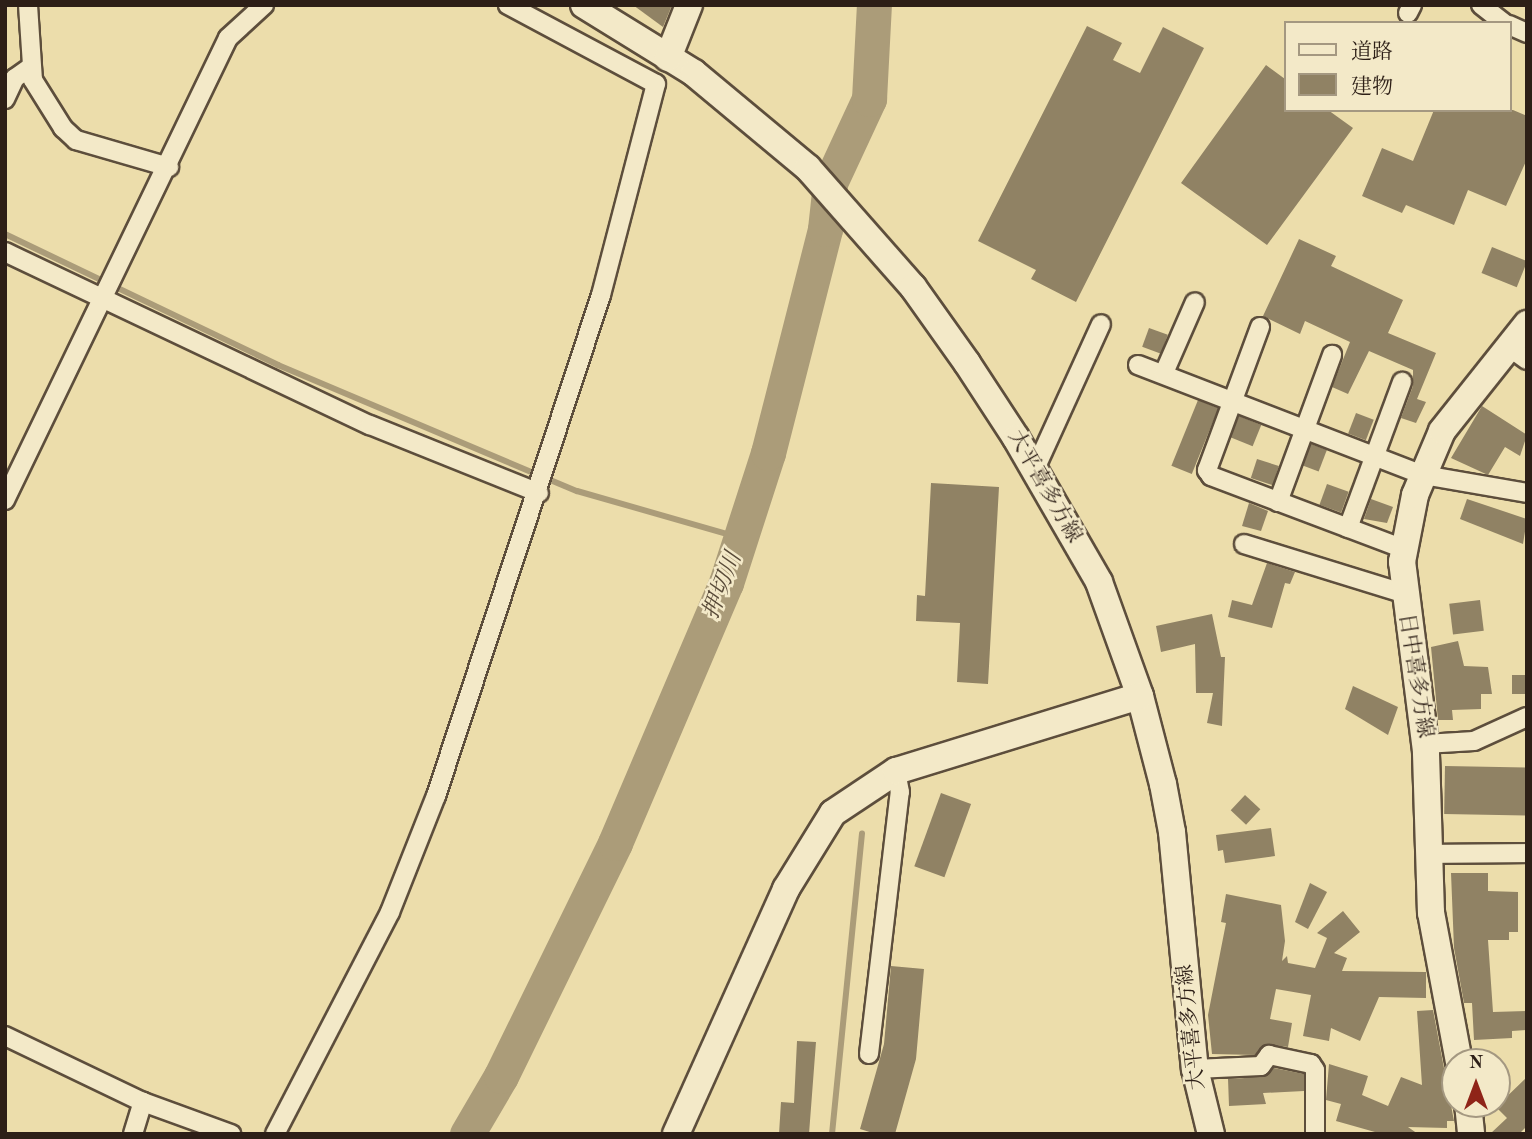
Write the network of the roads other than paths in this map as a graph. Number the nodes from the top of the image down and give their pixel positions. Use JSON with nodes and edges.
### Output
{"nodes":[{"id":1,"x":28,"y":5,"type":"edge"},
{"id":2,"x":264,"y":5,"type":"edge"},
{"id":3,"x":508,"y":5,"type":"edge"},
{"id":4,"x":584,"y":5,"type":"edge"},
{"id":5,"x":689,"y":5,"type":"edge"},
{"id":6,"x":1481,"y":5,"type":"edge"},
{"id":7,"x":1501,"y":21,"type":"edge"},
{"id":8,"x":1511,"y":26,"type":"edge"},
{"id":9,"x":1527,"y":33,"type":"edge"},
{"id":10,"x":668,"y":58,"type":"junction"},
{"id":11,"x":32,"y":67,"type":"junction"},
{"id":12,"x":5,"y":99,"type":"edge"},
{"id":13,"x":169,"y":167,"type":"junction"},
{"id":14,"x":5,"y":252,"type":"edge"},
{"id":15,"x":101,"y":298,"type":"junction"},
{"id":16,"x":1195,"y":302,"type":"dead end"},
{"id":17,"x":1101,"y":324,"type":"dead end"},
{"id":18,"x":1527,"y":324,"type":"edge"},
{"id":19,"x":1260,"y":327,"type":"dead end"},
{"id":20,"x":1518,"y":353,"type":"edge"},
{"id":21,"x":1332,"y":355,"type":"dead end"},
{"id":22,"x":1138,"y":365,"type":"dead end"},
{"id":23,"x":1164,"y":373,"type":"junction"},
{"id":24,"x":1402,"y":382,"type":"dead end"},
{"id":25,"x":1234,"y":400,"type":"junction"},
{"id":26,"x":1304,"y":427,"type":"junction"},
{"id":27,"x":1372,"y":453,"type":"junction"},
{"id":28,"x":1035,"y":469,"type":"junction"},
{"id":29,"x":1423,"y":475,"type":"junction"},
{"id":30,"x":539,"y":493,"type":"junction"},
{"id":31,"x":1527,"y":494,"type":"edge"},
{"id":32,"x":5,"y":500,"type":"edge"},
{"id":33,"x":1279,"y":502,"type":"junction"},
{"id":34,"x":1348,"y":528,"type":"junction"},
{"id":35,"x":1244,"y":544,"type":"dead end"},
{"id":36,"x":1404,"y":548,"type":"junction"},
{"id":37,"x":1402,"y":593,"type":"junction"},
{"id":38,"x":1140,"y":696,"type":"junction"},
{"id":39,"x":1527,"y":718,"type":"edge"},
{"id":40,"x":1425,"y":744,"type":"junction"},
{"id":41,"x":895,"y":771,"type":"junction"},
{"id":42,"x":1527,"y":853,"type":"edge"},
{"id":43,"x":1430,"y":854,"type":"junction"},
{"id":44,"x":5,"y":1036,"type":"edge"},
{"id":45,"x":1456,"y":1048,"type":"edge"},
{"id":46,"x":869,"y":1054,"type":"dead end"},
{"id":47,"x":1195,"y":1069,"type":"junction"},
{"id":48,"x":143,"y":1102,"type":"junction"},
{"id":49,"x":133,"y":1134,"type":"edge"},
{"id":50,"x":231,"y":1134,"type":"edge"},
{"id":51,"x":275,"y":1134,"type":"edge"},
{"id":52,"x":676,"y":1134,"type":"edge"},
{"id":53,"x":1211,"y":1134,"type":"edge"},
{"id":54,"x":1315,"y":1134,"type":"edge"}],
"edges":[{"from":1,"to":11,"type":"street"},
{"from":2,"to":13,"type":"street"},
{"from":3,"to":30,"type":"street"},
{"from":4,"to":10,"type":"main road","name":"大平喜多方線"},
{"from":5,"to":10,"type":"main road"},
{"from":6,"to":7,"type":"street"},
{"from":8,"to":9,"type":"street"},
{"from":10,"to":28,"type":"main road","name":"大平喜多方線"},
{"from":11,"to":12,"type":"street"},
{"from":11,"to":13,"type":"street"},
{"from":13,"to":15,"type":"street"},
{"from":14,"to":15,"type":"street"},
{"from":15,"to":30,"type":"street"},
{"from":15,"to":32,"type":"street"},
{"from":16,"to":23,"type":"street"},
{"from":17,"to":28,"type":"street"},
{"from":18,"to":20,"type":"main road","name":"日中喜多方線"},
{"from":19,"to":25,"type":"street"},
{"from":20,"to":29,"type":"main road","name":"日中喜多方線"},
{"from":21,"to":26,"type":"street"},
{"from":22,"to":23,"type":"street"},
{"from":23,"to":25,"type":"street"},
{"from":24,"to":27,"type":"street"},
{"from":25,"to":26,"type":"street"},
{"from":25,"to":33,"type":"street"},
{"from":26,"to":27,"type":"street"},
{"from":26,"to":33,"type":"street"},
{"from":27,"to":29,"type":"street"},
{"from":27,"to":34,"type":"street"},
{"from":28,"to":38,"type":"main road","name":"大平喜多方線"},
{"from":29,"to":31,"type":"street"},
{"from":29,"to":36,"type":"main road","name":"日中喜多方線"},
{"from":30,"to":51,"type":"street"},
{"from":33,"to":34,"type":"street"},
{"from":34,"to":36,"type":"street"},
{"from":35,"to":37,"type":"street"},
{"from":36,"to":37,"type":"main road","name":"日中喜多方線"},
{"from":37,"to":40,"type":"main road","name":"日中喜多方線"},
{"from":38,"to":41,"type":"main road"},
{"from":38,"to":47,"type":"main road","name":"大平喜多方線"},
{"from":39,"to":40,"type":"street"},
{"from":40,"to":43,"type":"main road","name":"日中喜多方線"},
{"from":41,"to":46,"type":"street"},
{"from":41,"to":52,"type":"main road"},
{"from":42,"to":43,"type":"street"},
{"from":43,"to":45,"type":"main road","name":"日中喜多方線"},
{"from":44,"to":48,"type":"street"},
{"from":47,"to":53,"type":"main road","name":"大平喜多方線"},
{"from":47,"to":54,"type":"street"},
{"from":48,"to":49,"type":"street"},
{"from":48,"to":50,"type":"street"}]}
